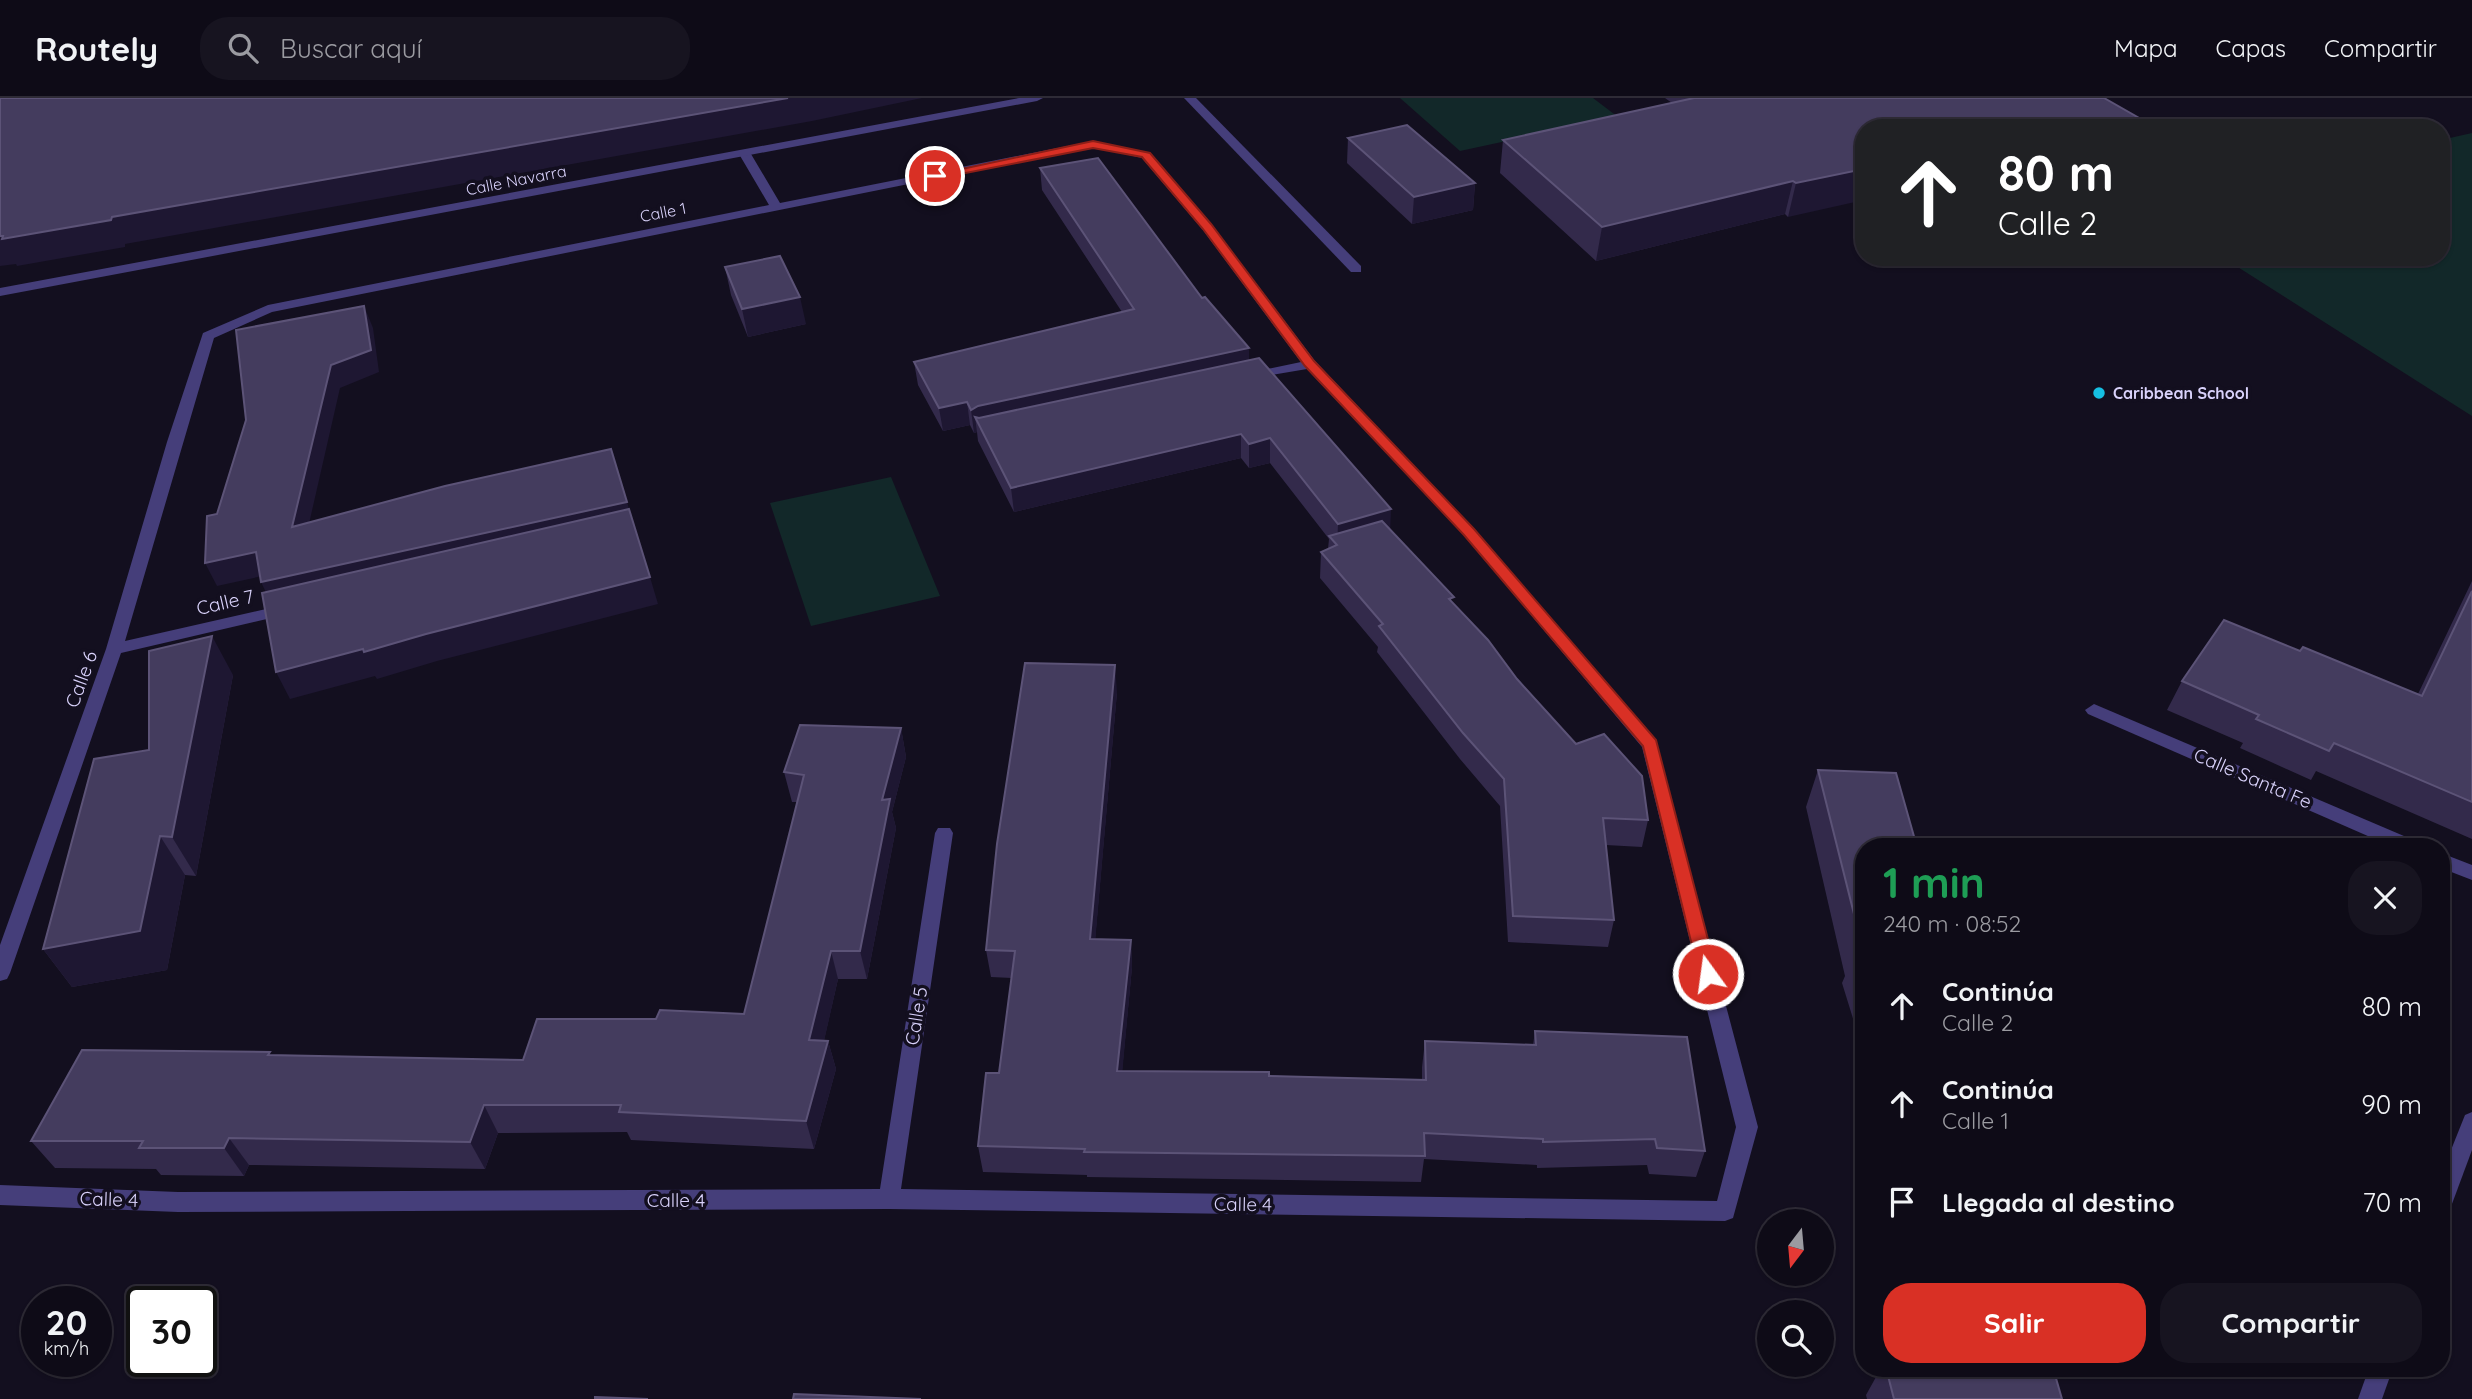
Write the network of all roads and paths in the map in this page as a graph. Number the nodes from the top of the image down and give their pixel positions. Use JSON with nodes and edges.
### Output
{"nodes":[{"id":1,"x":1037,"y":98,"type":"edge"},
{"id":2,"x":1190,"y":98,"type":"edge"},
{"id":3,"x":745,"y":153,"type":"junction"},
{"id":4,"x":776,"y":207,"type":"junction"},
{"id":5,"x":1356,"y":270,"type":"dead end"},
{"id":6,"x":0,"y":292,"type":"edge"},
{"id":7,"x":1310,"y":364,"type":"junction"},
{"id":8,"x":1231,"y":381,"type":"edge"},
{"id":9,"x":174,"y":442,"type":"joint"},
{"id":10,"x":1469,"y":532,"type":"joint"},
{"id":11,"x":305,"y":606,"type":"edge"},
{"id":12,"x":114,"y":649,"type":"junction"},
{"id":13,"x":2094,"y":710,"type":"dead end"},
{"id":14,"x":944,"y":833,"type":"dead end"},
{"id":15,"x":2390,"y":838,"type":"edge"},
{"id":16,"x":2450,"y":864,"type":"edge"},
{"id":17,"x":2472,"y":873,"type":"edge"},
{"id":18,"x":0,"y":973,"type":"edge"},
{"id":19,"x":2472,"y":1121,"type":"edge"},
{"id":20,"x":2450,"y":1181,"type":"edge"},
{"id":21,"x":0,"y":1195,"type":"edge"},
{"id":22,"x":889,"y":1199,"type":"junction"},
{"id":23,"x":2378,"y":1377,"type":"edge"},
{"id":24,"x":2370,"y":1399,"type":"edge"}],
"edges":[{"from":1,"to":3,"type":"street","name":"Calle Navarra"},
{"from":2,"to":5,"type":"street"},
{"from":3,"to":4,"type":"street"},
{"from":3,"to":6,"type":"street","name":"Calle Navarra"},
{"from":4,"to":7,"type":"street","name":"Calle 1"},
{"from":4,"to":9,"type":"street","name":"Calle 1"},
{"from":7,"to":8,"type":"street"},
{"from":7,"to":10,"type":"street","name":"Calle 1"},
{"from":9,"to":12,"type":"street","name":"Calle 6"},
{"from":10,"to":22,"type":"street","name":"Calle 4"},
{"from":11,"to":12,"type":"street","name":"Calle 7"},
{"from":12,"to":18,"type":"street","name":"Calle 6"},
{"from":13,"to":15,"type":"street","name":"Calle Santa Fe"},
{"from":14,"to":22,"type":"street","name":"Calle 5"},
{"from":16,"to":17,"type":"street"},
{"from":19,"to":20,"type":"street"},
{"from":21,"to":22,"type":"street","name":"Calle 4"},
{"from":23,"to":24,"type":"street"}]}
